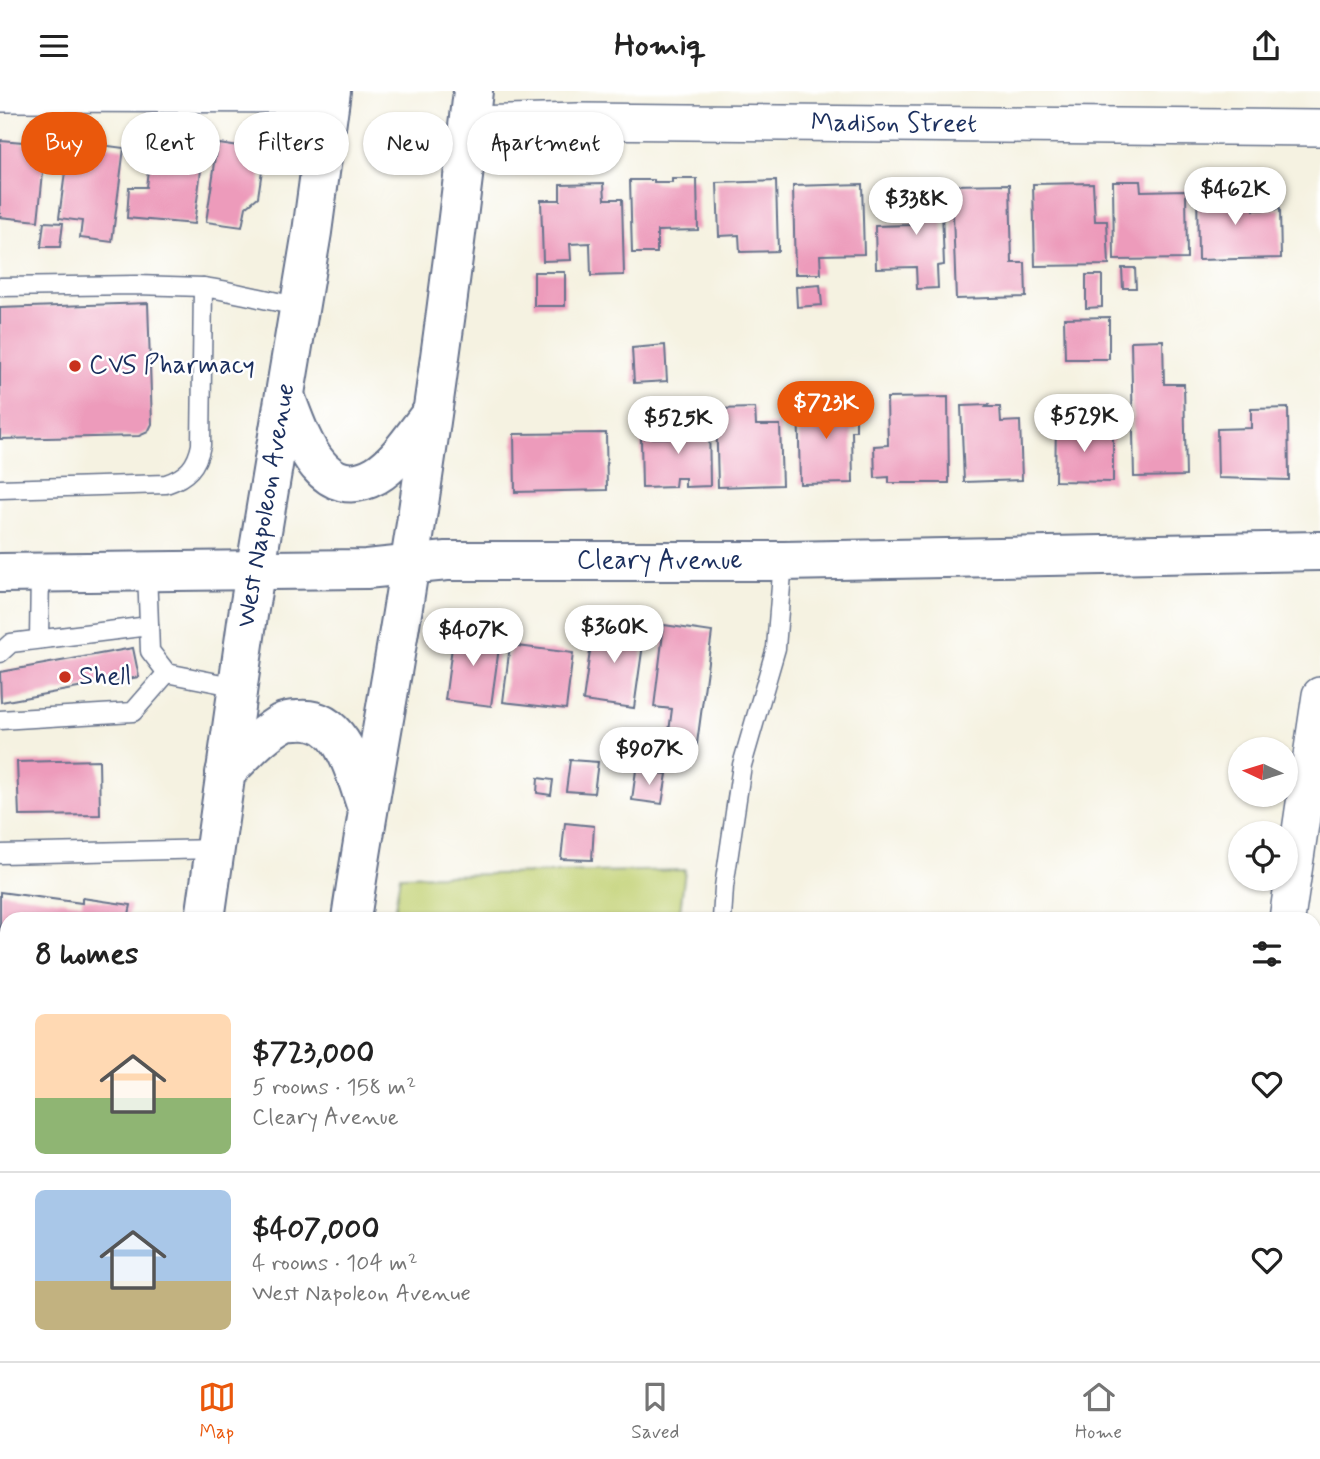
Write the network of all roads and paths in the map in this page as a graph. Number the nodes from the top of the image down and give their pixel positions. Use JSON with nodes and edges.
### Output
{"nodes":[{"id":1,"x":331,"y":93,"type":"edge"},
{"id":2,"x":0,"y":94,"type":"edge"},
{"id":3,"x":471,"y":107,"type":"edge"},
{"id":4,"x":1320,"y":128,"type":"edge"},
{"id":5,"x":0,"y":287,"type":"edge"},
{"id":6,"x":203,"y":288,"type":"junction"},
{"id":7,"x":299,"y":306,"type":"junction"},
{"id":8,"x":284,"y":394,"type":"junction"},
{"id":9,"x":432,"y":412,"type":"junction"},
{"id":10,"x":0,"y":489,"type":"edge"},
{"id":11,"x":1320,"y":551,"type":"edge"},
{"id":12,"x":783,"y":561,"type":"junction"},
{"id":13,"x":410,"y":565,"type":"junction"},
{"id":14,"x":256,"y":569,"type":"junction"},
{"id":15,"x":147,"y":571,"type":"junction"},
{"id":16,"x":40,"y":572,"type":"junction"},
{"id":17,"x":0,"y":573,"type":"edge"},
{"id":18,"x":149,"y":625,"type":"junction"},
{"id":19,"x":39,"y":639,"type":"junction"},
{"id":20,"x":0,"y":653,"type":"edge"},
{"id":21,"x":167,"y":673,"type":"junction"},
{"id":22,"x":238,"y":687,"type":"junction"},
{"id":23,"x":1320,"y":695,"type":"edge"},
{"id":24,"x":0,"y":720,"type":"edge"},
{"id":25,"x":225,"y":773,"type":"junction"},
{"id":26,"x":367,"y":807,"type":"junction"},
{"id":27,"x":215,"y":849,"type":"junction"},
{"id":28,"x":0,"y":854,"type":"edge"},
{"id":29,"x":206,"y":912,"type":"edge"},
{"id":30,"x":352,"y":912,"type":"edge"},
{"id":31,"x":722,"y":912,"type":"edge"},
{"id":32,"x":1288,"y":912,"type":"edge"}],
"edges":[{"from":1,"to":2,"type":"street"},
{"from":1,"to":7,"type":"main road","name":"West Napoleon Avenue"},
{"from":3,"to":4,"type":"street","name":"Madison Street"},
{"from":3,"to":9,"type":"main road"},
{"from":5,"to":6,"type":"lane"},
{"from":6,"to":7,"type":"lane"},
{"from":6,"to":10,"type":"lane"},
{"from":7,"to":8,"type":"main road","name":"West Napoleon Avenue"},
{"from":8,"to":9,"type":"main road"},
{"from":8,"to":14,"type":"main road","name":"West Napoleon Avenue"},
{"from":9,"to":13,"type":"main road"},
{"from":11,"to":12,"type":"main road","name":"Cleary Avenue"},
{"from":12,"to":13,"type":"main road","name":"Cleary Avenue"},
{"from":12,"to":31,"type":"lane"},
{"from":13,"to":14,"type":"main road","name":"Cleary Avenue"},
{"from":13,"to":26,"type":"main road"},
{"from":14,"to":15,"type":"main road","name":"Cleary Avenue"},
{"from":14,"to":22,"type":"main road","name":"West Napoleon Avenue"},
{"from":15,"to":16,"type":"main road","name":"Cleary Avenue"},
{"from":15,"to":18,"type":"lane"},
{"from":16,"to":17,"type":"main road","name":"Cleary Avenue"},
{"from":16,"to":19,"type":"lane"},
{"from":18,"to":19,"type":"lane"},
{"from":18,"to":21,"type":"lane"},
{"from":19,"to":20,"type":"lane"},
{"from":21,"to":22,"type":"lane"},
{"from":21,"to":24,"type":"lane"},
{"from":22,"to":25,"type":"main road","name":"West Napoleon Avenue"},
{"from":23,"to":32,"type":"street"},
{"from":25,"to":26,"type":"main road"},
{"from":25,"to":27,"type":"main road","name":"West Napoleon Avenue"},
{"from":26,"to":30,"type":"main road"},
{"from":27,"to":28,"type":"lane"},
{"from":27,"to":29,"type":"main road","name":"West Napoleon Avenue"}]}
